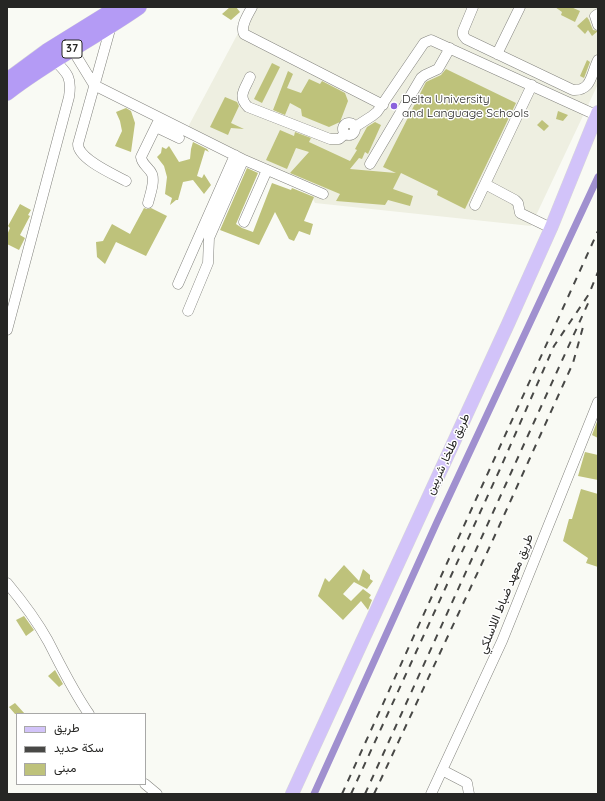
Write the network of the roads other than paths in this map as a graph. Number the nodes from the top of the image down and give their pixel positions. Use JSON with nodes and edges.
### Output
{"nodes":[{"id":1,"x":118,"y":7,"type":"edge"},
{"id":2,"x":252,"y":7,"type":"edge"},
{"id":3,"x":473,"y":7,"type":"edge"},
{"id":4,"x":520,"y":7,"type":"edge"},
{"id":5,"x":137,"y":8,"type":"edge"},
{"id":6,"x":111,"y":26,"type":"junction"},
{"id":7,"x":450,"y":48,"type":"junction"},
{"id":8,"x":72,"y":49,"type":"junction"},
{"id":9,"x":497,"y":54,"type":"junction"},
{"id":10,"x":54,"y":60,"type":"junction"},
{"id":11,"x":598,"y":60,"type":"edge"},
{"id":12,"x":250,"y":77,"type":"dead end"},
{"id":13,"x":7,"y":80,"type":"edge"},
{"id":14,"x":94,"y":85,"type":"junction"},
{"id":15,"x":532,"y":85,"type":"junction"},
{"id":16,"x":7,"y":93,"type":"edge"},
{"id":17,"x":383,"y":105,"type":"junction"},
{"id":18,"x":597,"y":113,"type":"edge"},
{"id":19,"x":158,"y":122,"type":"junction"},
{"id":20,"x":179,"y":138,"type":"dead end"},
{"id":21,"x":238,"y":157,"type":"junction"},
{"id":22,"x":370,"y":164,"type":"dead end"},
{"id":23,"x":267,"y":170,"type":"junction"},
{"id":24,"x":126,"y":181,"type":"dead end"},
{"id":25,"x":485,"y":184,"type":"junction"},
{"id":26,"x":323,"y":194,"type":"dead end"},
{"id":27,"x":148,"y":203,"type":"dead end"},
{"id":28,"x":475,"y":205,"type":"dead end"},
{"id":29,"x":244,"y":222,"type":"dead end"},
{"id":30,"x":551,"y":228,"type":"junction"},
{"id":31,"x":178,"y":284,"type":"dead end"},
{"id":32,"x":188,"y":311,"type":"dead end"},
{"id":33,"x":7,"y":330,"type":"edge"},
{"id":34,"x":598,"y":402,"type":"edge"},
{"id":35,"x":7,"y":583,"type":"edge"},
{"id":36,"x":88,"y":713,"type":"edge"},
{"id":37,"x":442,"y":770,"type":"junction"},
{"id":38,"x":146,"y":785,"type":"edge"},
{"id":39,"x":157,"y":794,"type":"edge"},
{"id":40,"x":292,"y":794,"type":"edge"},
{"id":41,"x":431,"y":794,"type":"edge"},
{"id":42,"x":470,"y":794,"type":"edge"}],
"edges":[{"from":1,"to":13,"type":"highway","number":"37"},
{"from":2,"to":17,"type":"street"},
{"from":3,"to":9,"type":"street"},
{"from":4,"to":9,"type":"street"},
{"from":5,"to":6,"type":"highway","number":"37"},
{"from":6,"to":8,"type":"highway","number":"37"},
{"from":6,"to":14,"type":"street"},
{"from":7,"to":15,"type":"street"},
{"from":7,"to":17,"type":"street"},
{"from":7,"to":22,"type":"street"},
{"from":8,"to":10,"type":"highway","number":"37"},
{"from":8,"to":14,"type":"street"},
{"from":9,"to":11,"type":"street"},
{"from":10,"to":16,"type":"highway","number":"37"},
{"from":10,"to":33,"type":"street"},
{"from":12,"to":17,"type":"street"},
{"from":14,"to":19,"type":"street"},
{"from":14,"to":24,"type":"street"},
{"from":15,"to":18,"type":"street"},
{"from":15,"to":25,"type":"street"},
{"from":18,"to":30,"type":"main road","name":"طريق طلخا, شربين"},
{"from":19,"to":20,"type":"street"},
{"from":19,"to":21,"type":"street"},
{"from":19,"to":27,"type":"street"},
{"from":21,"to":23,"type":"street"},
{"from":21,"to":31,"type":"street"},
{"from":21,"to":32,"type":"street"},
{"from":23,"to":26,"type":"street"},
{"from":23,"to":29,"type":"street"},
{"from":25,"to":28,"type":"street"},
{"from":25,"to":30,"type":"street"},
{"from":30,"to":40,"type":"main road","name":"طريق طلخا, شربين"},
{"from":34,"to":37,"type":"street","name":"طريق معهد ضباط اللاسلكي"},
{"from":35,"to":36,"type":"street"},
{"from":37,"to":41,"type":"street","name":"طريق معهد ضباط اللاسلكي"},
{"from":37,"to":42,"type":"street"},
{"from":38,"to":39,"type":"street"}]}
